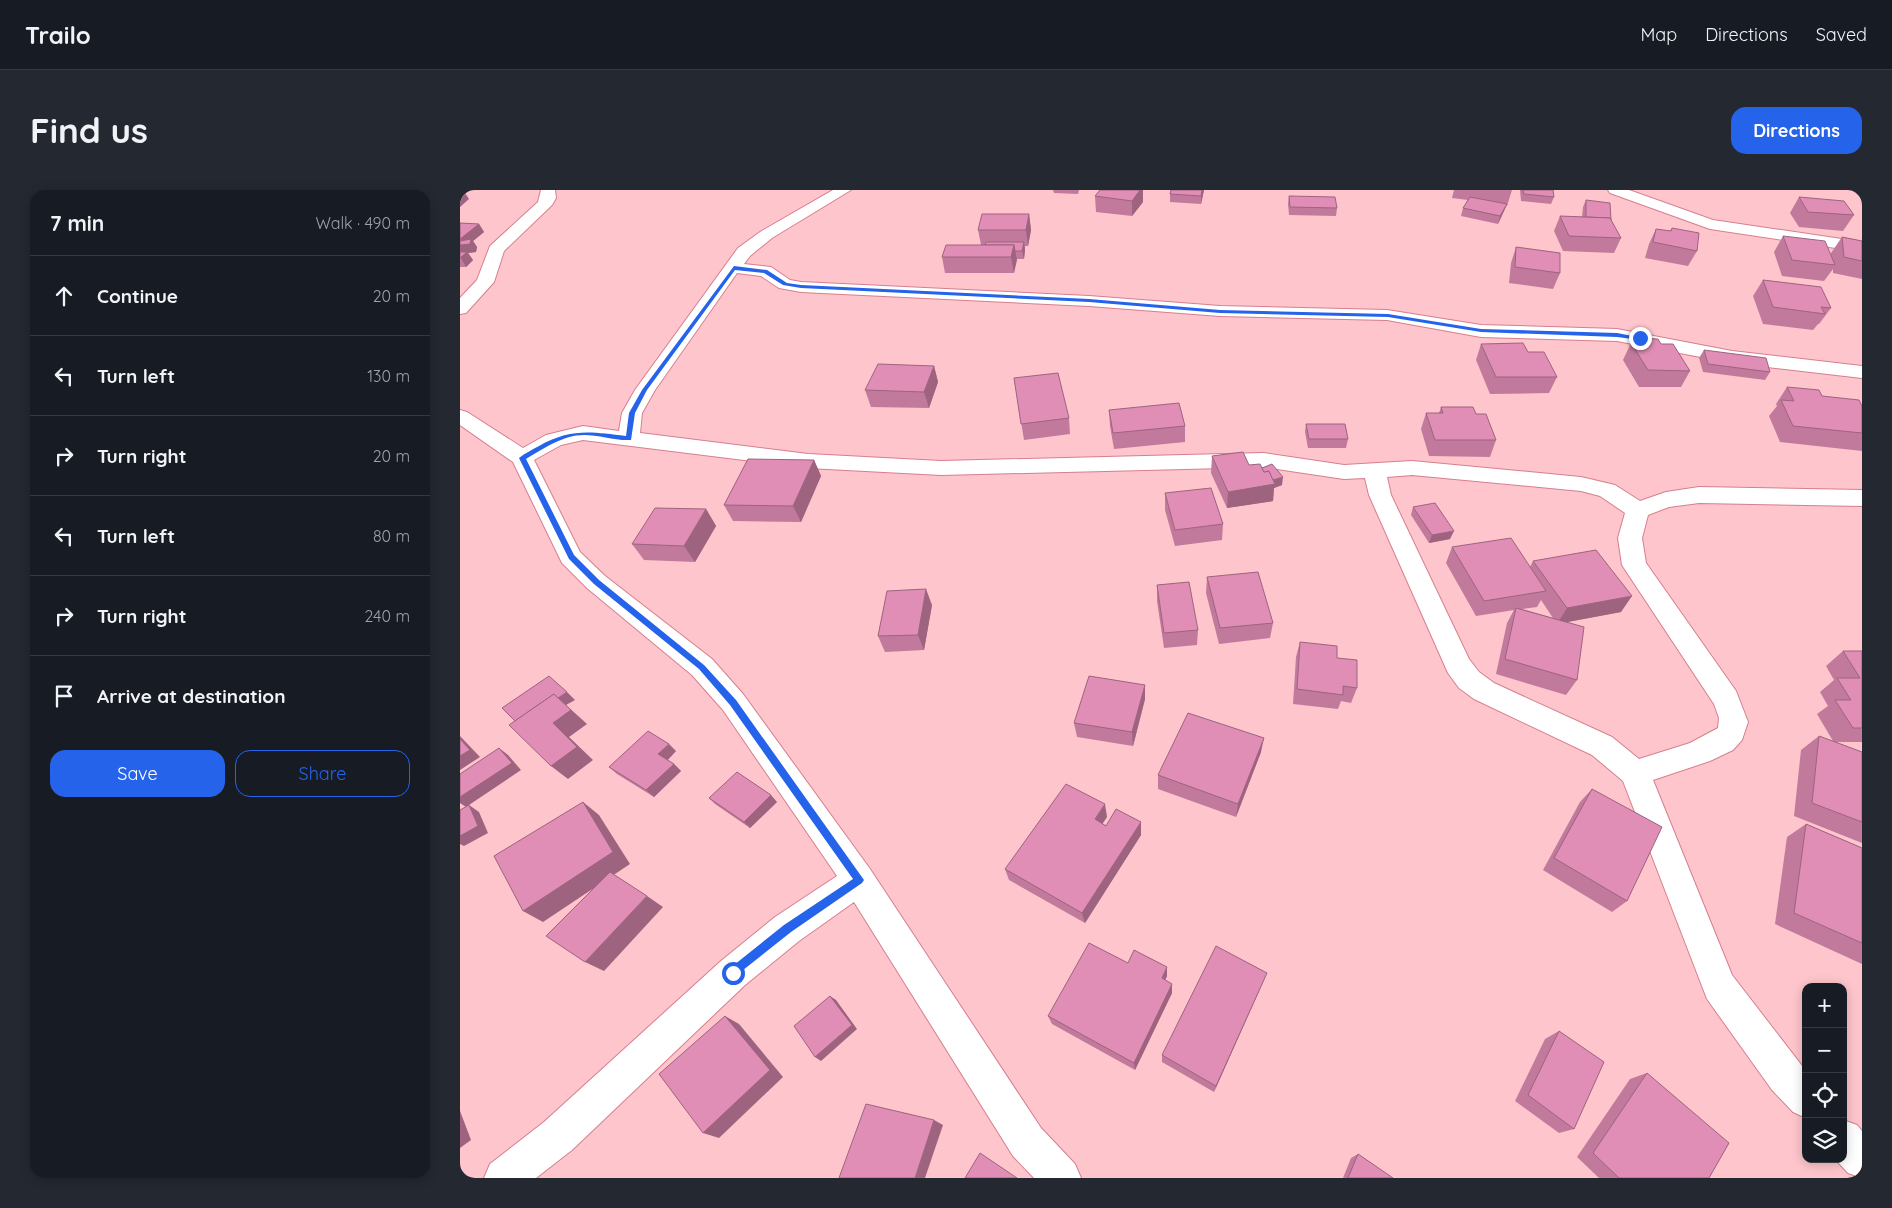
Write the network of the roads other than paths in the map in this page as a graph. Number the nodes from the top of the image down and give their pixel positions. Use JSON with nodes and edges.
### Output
{"nodes":[{"id":1,"x":548,"y":190,"type":"edge"},
{"id":2,"x":844,"y":190,"type":"edge"},
{"id":3,"x":1615,"y":190,"type":"edge"},
{"id":4,"x":1862,"y":247,"type":"edge"},
{"id":5,"x":734,"y":268,"type":"junction"},
{"id":6,"x":460,"y":309,"type":"edge"},
{"id":7,"x":1859,"y":380,"type":"edge"},
{"id":8,"x":460,"y":416,"type":"edge"},
{"id":9,"x":629,"y":438,"type":"junction"},
{"id":10,"x":522,"y":458,"type":"junction"},
{"id":11,"x":1375,"y":470,"type":"junction"},
{"id":12,"x":1862,"y":498,"type":"edge"},
{"id":13,"x":1638,"y":510,"type":"junction"},
{"id":14,"x":1635,"y":773,"type":"junction"},
{"id":15,"x":859,"y":880,"type":"junction"},
{"id":16,"x":1802,"y":1095,"type":"edge"},
{"id":17,"x":1847,"y":1143,"type":"edge"},
{"id":18,"x":1862,"y":1159,"type":"edge"},
{"id":19,"x":504,"y":1178,"type":"edge"},
{"id":20,"x":1061,"y":1178,"type":"edge"}],
"edges":[{"from":1,"to":6,"type":"street"},
{"from":2,"to":5,"type":"street"},
{"from":3,"to":4,"type":"street"},
{"from":5,"to":7,"type":"street"},
{"from":5,"to":9,"type":"street"},
{"from":8,"to":10,"type":"street"},
{"from":9,"to":10,"type":"street"},
{"from":9,"to":11,"type":"street"},
{"from":10,"to":15,"type":"street"},
{"from":11,"to":13,"type":"street"},
{"from":11,"to":14,"type":"street"},
{"from":12,"to":13,"type":"street"},
{"from":13,"to":14,"type":"street"},
{"from":14,"to":16,"type":"street"},
{"from":15,"to":19,"type":"street"},
{"from":15,"to":20,"type":"street"},
{"from":17,"to":18,"type":"street"}]}
